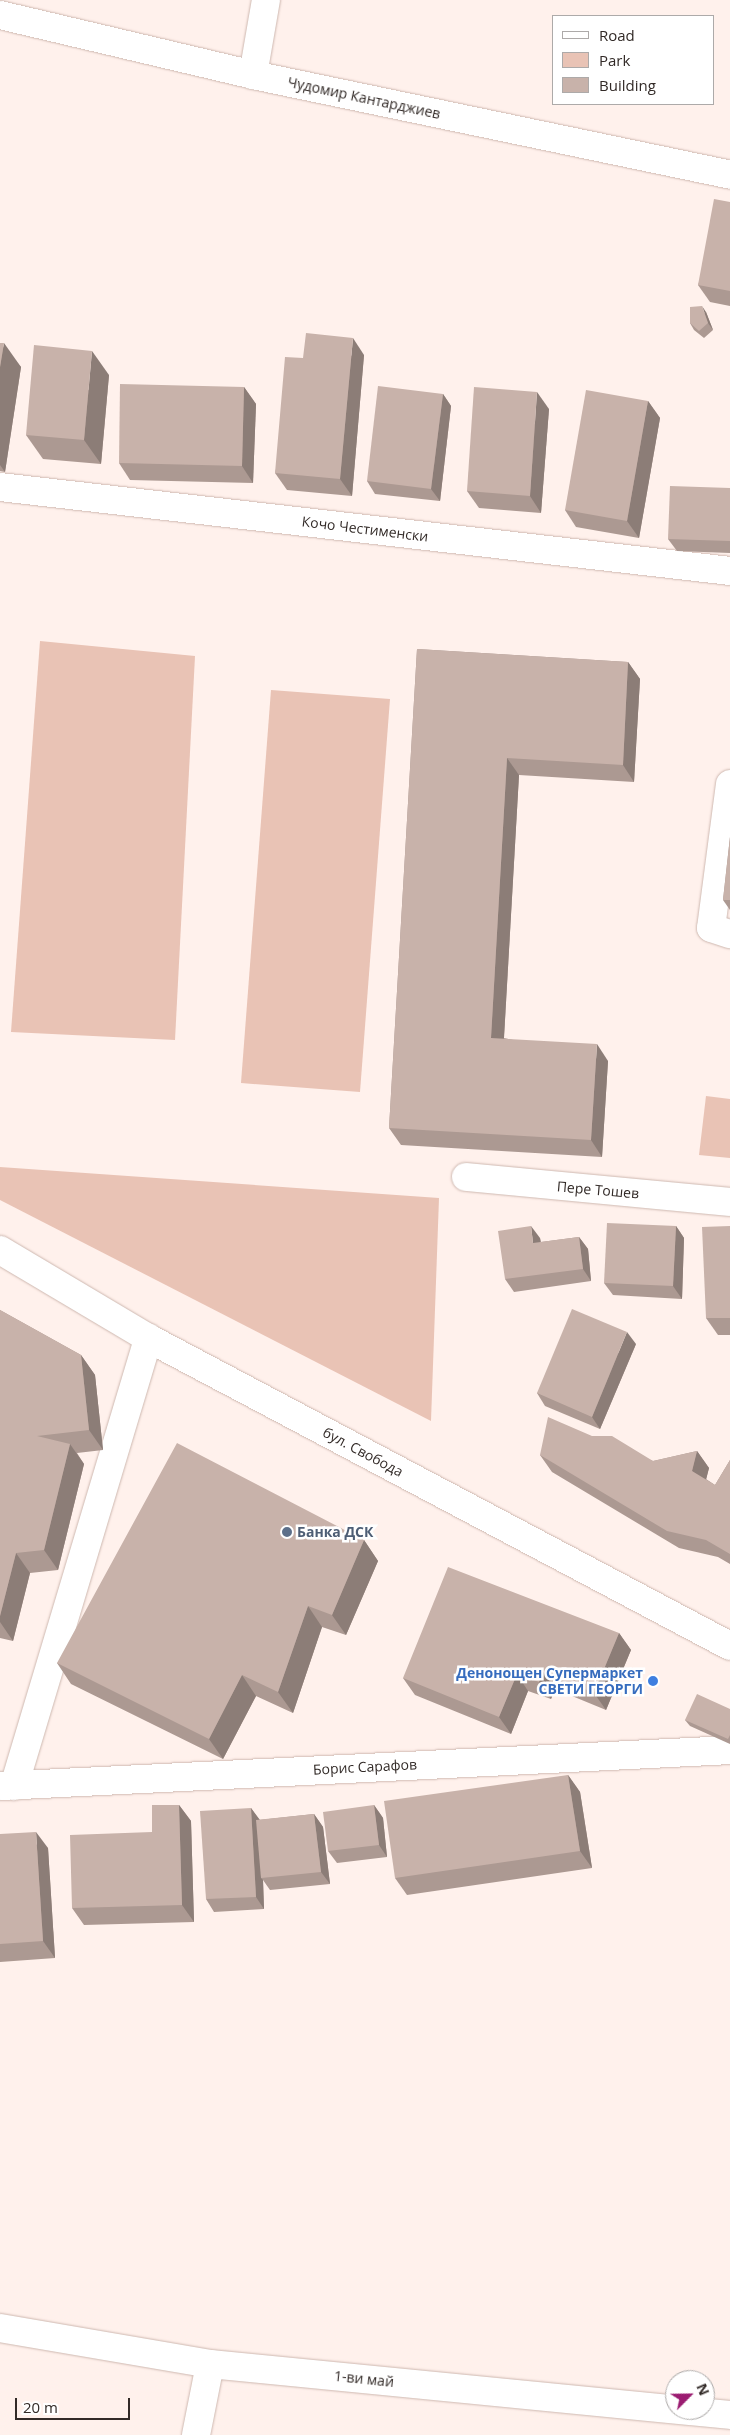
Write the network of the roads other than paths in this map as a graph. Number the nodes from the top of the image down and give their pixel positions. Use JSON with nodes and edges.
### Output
{"nodes":[{"id":1,"x":266,"y":0,"type":"edge"},
{"id":2,"x":0,"y":15,"type":"edge"},
{"id":3,"x":253,"y":75,"type":"junction"},
{"id":4,"x":730,"y":176,"type":"edge"},
{"id":5,"x":0,"y":488,"type":"edge"},
{"id":6,"x":730,"y":571,"type":"edge"},
{"id":7,"x":730,"y":784,"type":"edge"},
{"id":8,"x":730,"y":934,"type":"edge"},
{"id":9,"x":466,"y":1178,"type":"dead end"},
{"id":10,"x":730,"y":1202,"type":"edge"},
{"id":11,"x":0,"y":1250,"type":"edge"},
{"id":12,"x":148,"y":1338,"type":"junction"},
{"id":13,"x":730,"y":1646,"type":"edge"},
{"id":14,"x":730,"y":1750,"type":"edge"},
{"id":15,"x":7,"y":1786,"type":"edge"},
{"id":16,"x":0,"y":2328,"type":"edge"},
{"id":17,"x":210,"y":2364,"type":"junction"},
{"id":18,"x":730,"y":2415,"type":"edge"},
{"id":19,"x":196,"y":2435,"type":"edge"}],
"edges":[{"from":1,"to":3,"type":"street"},
{"from":2,"to":3,"type":"street","name":"Чудомир Кантарджиев"},
{"from":3,"to":4,"type":"street","name":"Чудомир Кантарджиев"},
{"from":5,"to":6,"type":"street","name":"Кочо Честименски"},
{"from":7,"to":8,"type":"street"},
{"from":9,"to":10,"type":"street","name":"Пере Тошев"},
{"from":11,"to":12,"type":"street","name":"бул. Свобода"},
{"from":12,"to":13,"type":"street","name":"бул. Свобода"},
{"from":12,"to":15,"type":"street"},
{"from":14,"to":15,"type":"street","name":"Борис Сарафов"},
{"from":16,"to":17,"type":"street","name":"1-ви май"},
{"from":17,"to":18,"type":"street","name":"1-ви май"},
{"from":17,"to":19,"type":"street"}]}
